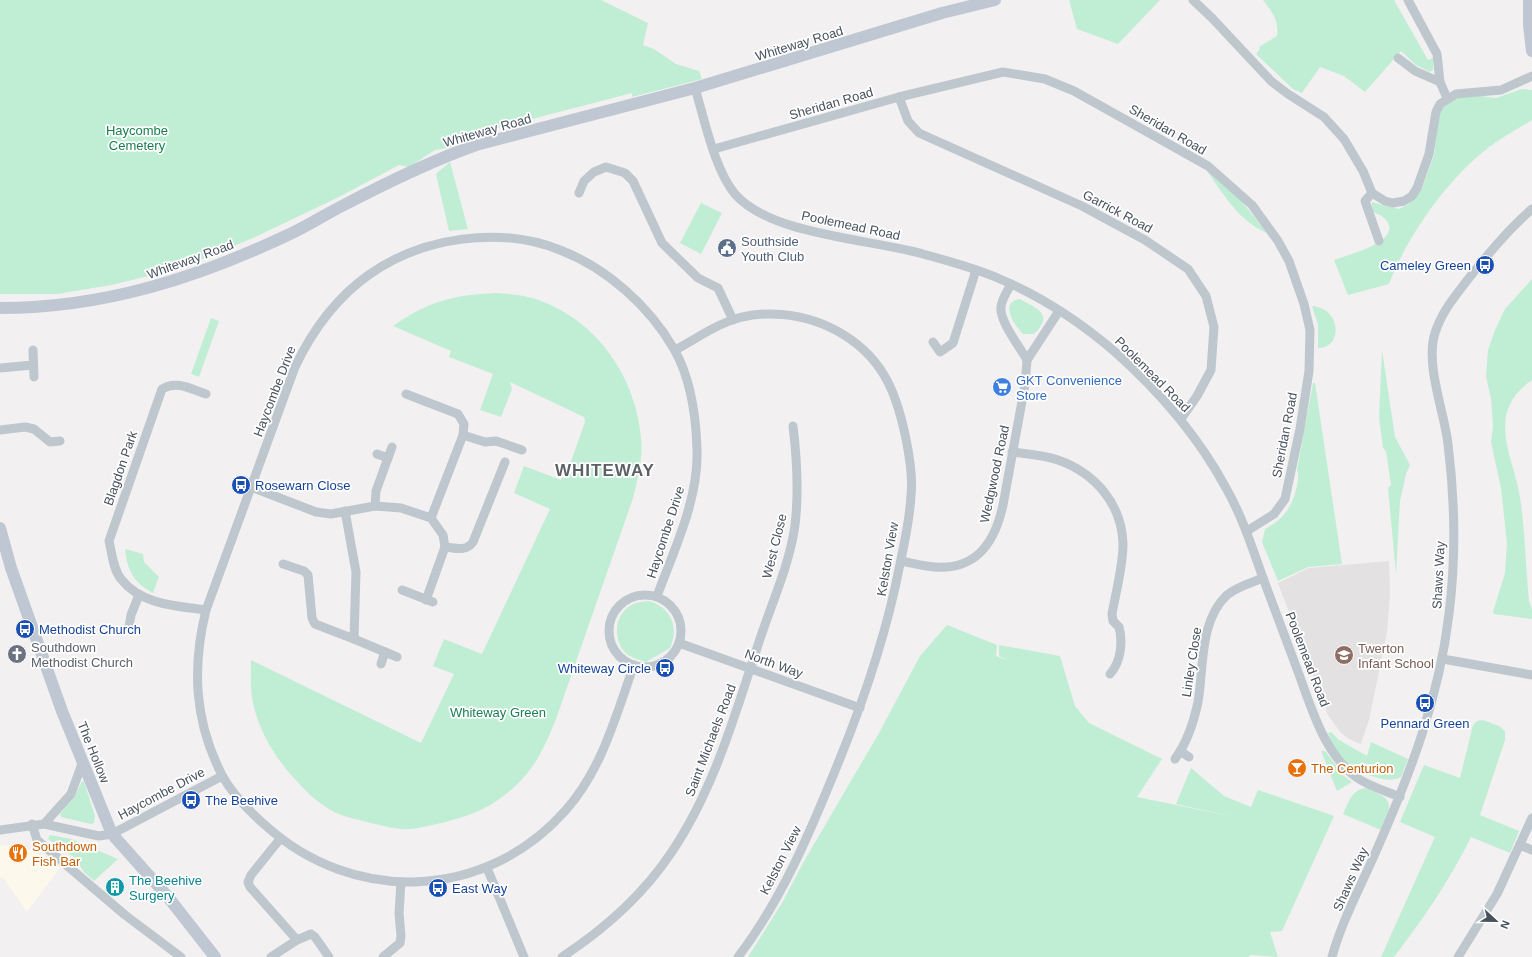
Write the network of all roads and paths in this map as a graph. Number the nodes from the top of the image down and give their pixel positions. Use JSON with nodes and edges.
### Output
{"nodes":[{"id":1,"x":995,"y":0,"type":"edge"},
{"id":2,"x":1193,"y":0,"type":"edge"},
{"id":3,"x":1408,"y":0,"type":"edge"},
{"id":4,"x":1529,"y":0,"type":"edge"},
{"id":5,"x":1532,"y":51,"type":"edge"},
{"id":6,"x":1398,"y":58,"type":"dead end"},
{"id":7,"x":1532,"y":76,"type":"edge"},
{"id":8,"x":1440,"y":82,"type":"junction"},
{"id":9,"x":695,"y":88,"type":"junction"},
{"id":10,"x":899,"y":97,"type":"junction"},
{"id":11,"x":1447,"y":98,"type":"junction"},
{"id":12,"x":714,"y":150,"type":"junction"},
{"id":13,"x":579,"y":192,"type":"dead end"},
{"id":14,"x":1372,"y":193,"type":"junction"},
{"id":15,"x":1532,"y":209,"type":"edge"},
{"id":16,"x":1379,"y":241,"type":"dead end"},
{"id":17,"x":976,"y":270,"type":"junction"},
{"id":18,"x":1011,"y":284,"type":"junction"},
{"id":19,"x":0,"y":308,"type":"edge"},
{"id":20,"x":1059,"y":311,"type":"junction"},
{"id":21,"x":733,"y":320,"type":"junction"},
{"id":22,"x":933,"y":342,"type":"dead end"},
{"id":23,"x":32,"y":350,"type":"dead end"},
{"id":24,"x":675,"y":350,"type":"junction"},
{"id":25,"x":1027,"y":360,"type":"junction"},
{"id":26,"x":33,"y":365,"type":"junction"},
{"id":27,"x":0,"y":368,"type":"edge"},
{"id":28,"x":34,"y":377,"type":"dead end"},
{"id":29,"x":206,"y":394,"type":"dead end"},
{"id":30,"x":406,"y":394,"type":"dead end"},
{"id":31,"x":1181,"y":418,"type":"junction"},
{"id":32,"x":793,"y":426,"type":"dead end"},
{"id":33,"x":0,"y":430,"type":"edge"},
{"id":34,"x":463,"y":435,"type":"junction"},
{"id":35,"x":60,"y":441,"type":"dead end"},
{"id":36,"x":392,"y":447,"type":"dead end"},
{"id":37,"x":522,"y":450,"type":"dead end"},
{"id":38,"x":1012,"y":452,"type":"junction"},
{"id":39,"x":377,"y":454,"type":"dead end"},
{"id":40,"x":388,"y":458,"type":"junction"},
{"id":41,"x":505,"y":462,"type":"dead end"},
{"id":42,"x":252,"y":487,"type":"junction"},
{"id":43,"x":375,"y":506,"type":"junction"},
{"id":44,"x":345,"y":511,"type":"junction"},
{"id":45,"x":431,"y":518,"type":"junction"},
{"id":46,"x":0,"y":528,"type":"edge"},
{"id":47,"x":1247,"y":531,"type":"junction"},
{"id":48,"x":446,"y":547,"type":"junction"},
{"id":49,"x":901,"y":561,"type":"junction"},
{"id":50,"x":283,"y":564,"type":"dead end"},
{"id":51,"x":1264,"y":578,"type":"junction"},
{"id":52,"x":402,"y":590,"type":"dead end"},
{"id":53,"x":139,"y":595,"type":"junction"},
{"id":54,"x":657,"y":596,"type":"junction"},
{"id":55,"x":206,"y":610,"type":"junction"},
{"id":56,"x":129,"y":627,"type":"dead end"},
{"id":57,"x":354,"y":639,"type":"junction"},
{"id":58,"x":679,"y":643,"type":"junction"},
{"id":59,"x":385,"y":652,"type":"junction"},
{"id":60,"x":397,"y":657,"type":"dead end"},
{"id":61,"x":1443,"y":659,"type":"junction"},
{"id":62,"x":381,"y":664,"type":"dead end"},
{"id":63,"x":634,"y":665,"type":"junction"},
{"id":64,"x":750,"y":669,"type":"junction"},
{"id":65,"x":1110,"y":674,"type":"dead end"},
{"id":66,"x":1532,"y":675,"type":"edge"},
{"id":67,"x":860,"y":708,"type":"junction"},
{"id":68,"x":1189,"y":757,"type":"dead end"},
{"id":69,"x":83,"y":761,"type":"junction"},
{"id":70,"x":222,"y":776,"type":"junction"},
{"id":71,"x":1400,"y":797,"type":"junction"},
{"id":72,"x":1532,"y":818,"type":"edge"},
{"id":73,"x":32,"y":824,"type":"junction"},
{"id":74,"x":44,"y":824,"type":"junction"},
{"id":75,"x":0,"y":830,"type":"edge"},
{"id":76,"x":112,"y":834,"type":"junction"},
{"id":77,"x":280,"y":839,"type":"junction"},
{"id":78,"x":1520,"y":845,"type":"junction"},
{"id":79,"x":1532,"y":850,"type":"edge"},
{"id":80,"x":487,"y":868,"type":"junction"},
{"id":81,"x":401,"y":882,"type":"junction"},
{"id":82,"x":297,"y":940,"type":"junction"},
{"id":83,"x":182,"y":957,"type":"edge"},
{"id":84,"x":214,"y":957,"type":"edge"},
{"id":85,"x":271,"y":957,"type":"edge"},
{"id":86,"x":329,"y":957,"type":"edge"},
{"id":87,"x":383,"y":957,"type":"edge"},
{"id":88,"x":524,"y":957,"type":"edge"},
{"id":89,"x":562,"y":957,"type":"edge"},
{"id":90,"x":738,"y":957,"type":"edge"},
{"id":91,"x":1332,"y":957,"type":"edge"},
{"id":92,"x":1458,"y":957,"type":"edge"}],
"edges":[{"from":1,"to":9,"type":"street","name":"Whiteway Road"},
{"from":2,"to":14,"type":"street"},
{"from":3,"to":8,"type":"street"},
{"from":4,"to":5,"type":"street"},
{"from":6,"to":8,"type":"street"},
{"from":7,"to":11,"type":"street"},
{"from":8,"to":11,"type":"street"},
{"from":9,"to":12,"type":"street","name":"Poolemead Road"},
{"from":9,"to":19,"type":"street","name":"Whiteway Road"},
{"from":10,"to":12,"type":"street","name":"Sheridan Road"},
{"from":10,"to":31,"type":"street","name":"Garrick Road"},
{"from":10,"to":47,"type":"street","name":"Sheridan Road"},
{"from":11,"to":14,"type":"street"},
{"from":12,"to":17,"type":"street","name":"Poolemead Road"},
{"from":13,"to":21,"type":"street"},
{"from":14,"to":16,"type":"street"},
{"from":15,"to":61,"type":"street","name":"Shaws Way"},
{"from":17,"to":18,"type":"street","name":"Poolemead Road"},
{"from":17,"to":22,"type":"street"},
{"from":18,"to":20,"type":"street","name":"Poolemead Road"},
{"from":18,"to":25,"type":"street"},
{"from":20,"to":25,"type":"street","name":"Wedgwood Road"},
{"from":20,"to":31,"type":"street","name":"Poolemead Road"},
{"from":21,"to":24,"type":"street","name":"Kelston View"},
{"from":21,"to":49,"type":"street","name":"Kelston View"},
{"from":23,"to":26,"type":"street"},
{"from":24,"to":42,"type":"street","name":"Haycombe Drive"},
{"from":24,"to":54,"type":"street","name":"Haycombe Drive"},
{"from":25,"to":38,"type":"street","name":"Wedgwood Road"},
{"from":26,"to":27,"type":"street"},
{"from":26,"to":28,"type":"street"},
{"from":29,"to":53,"type":"street","name":"Blagdon Park"},
{"from":30,"to":34,"type":"street"},
{"from":31,"to":47,"type":"street","name":"Poolemead Road"},
{"from":32,"to":64,"type":"street","name":"West Close"},
{"from":33,"to":35,"type":"street"},
{"from":34,"to":37,"type":"street"},
{"from":34,"to":45,"type":"street"},
{"from":36,"to":40,"type":"street"},
{"from":38,"to":49,"type":"street","name":"Wedgwood Road"},
{"from":38,"to":65,"type":"street"},
{"from":39,"to":40,"type":"street"},
{"from":40,"to":43,"type":"street"},
{"from":41,"to":48,"type":"street"},
{"from":42,"to":44,"type":"street"},
{"from":42,"to":55,"type":"street","name":"Haycombe Drive"},
{"from":43,"to":44,"type":"street"},
{"from":43,"to":45,"type":"street"},
{"from":44,"to":57,"type":"street"},
{"from":45,"to":48,"type":"street"},
{"from":46,"to":69,"type":"street","name":"The Hollow"},
{"from":47,"to":51,"type":"street","name":"Poolemead Road"},
{"from":48,"to":52,"type":"street"},
{"from":49,"to":67,"type":"street","name":"Kelston View"},
{"from":50,"to":57,"type":"street"},
{"from":51,"to":68,"type":"street","name":"Linley Close"},
{"from":51,"to":71,"type":"street","name":"Poolemead Road"},
{"from":53,"to":55,"type":"street","name":"Blagdon Park"},
{"from":53,"to":56,"type":"street"},
{"from":54,"to":58,"type":"street","name":"Haycombe Drive"},
{"from":54,"to":63,"type":"street","name":"Haycombe Drive"},
{"from":55,"to":70,"type":"street","name":"Haycombe Drive"},
{"from":57,"to":59,"type":"street"},
{"from":58,"to":63,"type":"street"},
{"from":58,"to":64,"type":"street","name":"North Way"},
{"from":59,"to":60,"type":"street"},
{"from":59,"to":62,"type":"street"},
{"from":61,"to":66,"type":"street"},
{"from":61,"to":71,"type":"street","name":"Shaws Way"},
{"from":63,"to":80,"type":"street","name":"Haycombe Drive"},
{"from":64,"to":67,"type":"street","name":"North Way"},
{"from":64,"to":89,"type":"street","name":"Saint Michaels Road"},
{"from":67,"to":90,"type":"street","name":"Kelston View"},
{"from":69,"to":74,"type":"street"},
{"from":69,"to":76,"type":"street","name":"The Hollow"},
{"from":70,"to":76,"type":"street","name":"Haycombe Drive"},
{"from":70,"to":77,"type":"street","name":"Haycombe Drive"},
{"from":71,"to":91,"type":"street","name":"Shaws Way"},
{"from":72,"to":78,"type":"street"},
{"from":73,"to":74,"type":"street"},
{"from":73,"to":75,"type":"street"},
{"from":73,"to":83,"type":"street"},
{"from":74,"to":76,"type":"street"},
{"from":76,"to":84,"type":"street","name":"The Hollow"},
{"from":77,"to":81,"type":"street","name":"Haycombe Drive"},
{"from":77,"to":82,"type":"street"},
{"from":78,"to":79,"type":"street"},
{"from":78,"to":92,"type":"street"},
{"from":80,"to":81,"type":"street","name":"Haycombe Drive"},
{"from":80,"to":88,"type":"street"},
{"from":81,"to":87,"type":"street"},
{"from":82,"to":85,"type":"street"},
{"from":82,"to":86,"type":"street"}]}
